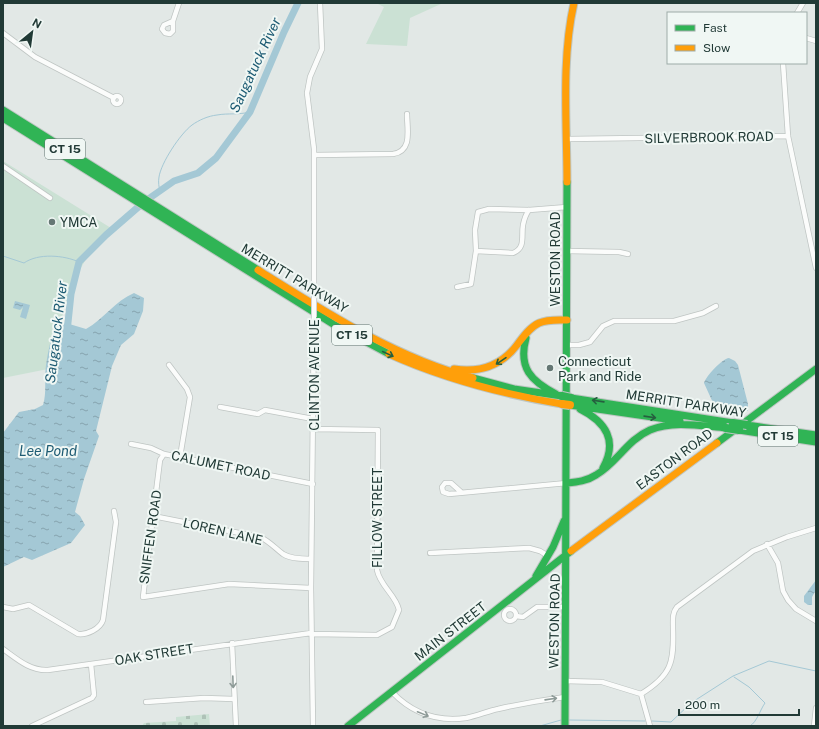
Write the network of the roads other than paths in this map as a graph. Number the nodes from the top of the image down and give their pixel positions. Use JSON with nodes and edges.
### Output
{"nodes":[{"id":1,"x":179,"y":3,"type":"edge"},
{"id":2,"x":320,"y":3,"type":"edge"},
{"id":3,"x":574,"y":3,"type":"edge"},
{"id":4,"x":803,"y":3,"type":"edge"},
{"id":5,"x":798,"y":12,"type":"edge"},
{"id":6,"x":173,"y":21,"type":"dead end"},
{"id":7,"x":3,"y":33,"type":"edge"},
{"id":8,"x":783,"y":64,"type":"edge"},
{"id":9,"x":114,"y":98,"type":"dead end"},
{"id":10,"x":3,"y":110,"type":"edge"},
{"id":11,"x":407,"y":114,"type":"dead end"},
{"id":12,"x":3,"y":118,"type":"edge"},
{"id":13,"x":788,"y":136,"type":"junction"},
{"id":14,"x":568,"y":139,"type":"junction"},
{"id":15,"x":314,"y":155,"type":"junction"},
{"id":16,"x":3,"y":166,"type":"edge"},
{"id":17,"x":126,"y":191,"type":"junction"},
{"id":18,"x":50,"y":198,"type":"dead end"},
{"id":19,"x":567,"y":207,"type":"junction"},
{"id":20,"x":529,"y":210,"type":"junction"},
{"id":21,"x":165,"y":215,"type":"junction"},
{"id":22,"x":814,"y":246,"type":"edge"},
{"id":23,"x":476,"y":251,"type":"junction"},
{"id":24,"x":567,"y":251,"type":"junction"},
{"id":25,"x":628,"y":254,"type":"dead end"},
{"id":26,"x":816,"y":268,"type":"edge"},
{"id":27,"x":457,"y":287,"type":"dead end"},
{"id":28,"x":716,"y":306,"type":"dead end"},
{"id":29,"x":567,"y":320,"type":"junction"},
{"id":30,"x":528,"y":333,"type":"junction"},
{"id":31,"x":566,"y":345,"type":"junction"},
{"id":32,"x":400,"y":351,"type":"junction"},
{"id":33,"x":169,"y":365,"type":"dead end"},
{"id":34,"x":816,"y":369,"type":"edge"},
{"id":35,"x":566,"y":401,"type":"junction"},
{"id":36,"x":220,"y":407,"type":"dead end"},
{"id":37,"x":313,"y":419,"type":"junction"},
{"id":38,"x":726,"y":428,"type":"junction"},
{"id":39,"x":313,"y":429,"type":"junction"},
{"id":40,"x":816,"y":435,"type":"edge"},
{"id":41,"x":816,"y":442,"type":"edge"},
{"id":42,"x":130,"y":444,"type":"dead end"},
{"id":43,"x":164,"y":454,"type":"junction"},
{"id":44,"x":180,"y":457,"type":"junction"},
{"id":45,"x":595,"y":478,"type":"junction"},
{"id":46,"x":567,"y":483,"type":"junction"},
{"id":47,"x":313,"y":484,"type":"junction"},
{"id":48,"x":462,"y":492,"type":"dead end"},
{"id":49,"x":114,"y":511,"type":"dead end"},
{"id":50,"x":153,"y":516,"type":"junction"},
{"id":51,"x":565,"y":516,"type":"junction"},
{"id":52,"x":816,"y":528,"type":"edge"},
{"id":53,"x":767,"y":544,"type":"junction"},
{"id":54,"x":430,"y":554,"type":"dead end"},
{"id":55,"x":548,"y":556,"type":"junction"},
{"id":56,"x":566,"y":556,"type":"junction"},
{"id":57,"x":311,"y":559,"type":"junction"},
{"id":58,"x":534,"y":579,"type":"junction"},
{"id":59,"x":311,"y":588,"type":"junction"},
{"id":60,"x":3,"y":607,"type":"edge"},
{"id":61,"x":566,"y":607,"type":"junction"},
{"id":62,"x":516,"y":616,"type":"dead end"},
{"id":63,"x":816,"y":621,"type":"edge"},
{"id":64,"x":312,"y":633,"type":"junction"},
{"id":65,"x":232,"y":643,"type":"junction"},
{"id":66,"x":3,"y":649,"type":"edge"},
{"id":67,"x":90,"y":664,"type":"junction"},
{"id":68,"x":565,"y":680,"type":"junction"},
{"id":69,"x":392,"y":692,"type":"junction"},
{"id":70,"x":641,"y":694,"type":"junction"},
{"id":71,"x":565,"y":697,"type":"junction"},
{"id":72,"x":234,"y":699,"type":"junction"},
{"id":73,"x":146,"y":702,"type":"dead end"},
{"id":74,"x":816,"y":708,"type":"edge"},
{"id":75,"x":32,"y":726,"type":"edge"},
{"id":76,"x":236,"y":726,"type":"edge"},
{"id":77,"x":314,"y":726,"type":"edge"},
{"id":78,"x":348,"y":726,"type":"edge"},
{"id":79,"x":565,"y":726,"type":"edge"},
{"id":80,"x":650,"y":726,"type":"edge"},
{"id":81,"x":814,"y":726,"type":"edge"}],
"edges":[{"from":1,"to":6,"type":"street"},
{"from":2,"to":15,"type":"street","name":"CLINTON AVENUE"},
{"from":3,"to":14,"type":"main road","name":"WESTON ROAD"},
{"from":4,"to":5,"type":"street"},
{"from":7,"to":9,"type":"street"},
{"from":8,"to":13,"type":"street"},
{"from":10,"to":17,"type":"main road","name":"MERRITT PARKWAY","number":"CT 15"},
{"from":11,"to":15,"type":"street"},
{"from":12,"to":17,"type":"main road","name":"MERRITT PARKWAY","number":"CT 15"},
{"from":13,"to":14,"type":"street","name":"SILVERBROOK ROAD"},
{"from":13,"to":22,"type":"street","name":"SILVERBROOK ROAD"},
{"from":14,"to":19,"type":"main road","name":"WESTON ROAD"},
{"from":15,"to":37,"type":"street","name":"CLINTON AVENUE","bridge":true},
{"from":16,"to":18,"type":"street"},
{"from":17,"to":21,"type":"main road","name":"MERRITT PARKWAY","number":"CT 15"},
{"from":19,"to":20,"type":"street"},
{"from":19,"to":24,"type":"main road","name":"WESTON ROAD"},
{"from":20,"to":23,"type":"street"},
{"from":20,"to":23,"type":"street"},
{"from":21,"to":32,"type":"main road","name":"MERRITT PARKWAY","number":"CT 15"},
{"from":21,"to":35,"type":"main road","name":"MERRITT PARKWAY","number":"CT 15","one_way":true},
{"from":22,"to":26,"type":"street","name":"SILVERBROOK ROAD"},
{"from":23,"to":27,"type":"street"},
{"from":24,"to":25,"type":"street"},
{"from":24,"to":29,"type":"main road","name":"WESTON ROAD"},
{"from":28,"to":31,"type":"street"},
{"from":29,"to":30,"type":"main road"},
{"from":29,"to":31,"type":"main road","name":"WESTON ROAD"},
{"from":30,"to":32,"type":"main road","one_way":true},
{"from":30,"to":35,"type":"main road"},
{"from":31,"to":46,"type":"main road","name":"WESTON ROAD"},
{"from":32,"to":35,"type":"main road","name":"MERRITT PARKWAY","number":"CT 15"},
{"from":33,"to":44,"type":"street"},
{"from":34,"to":56,"type":"main road","name":"EASTON ROAD"},
{"from":35,"to":38,"type":"main road","name":"MERRITT PARKWAY","number":"CT 15","one_way":true},
{"from":40,"to":35,"type":"main road","name":"MERRITT PARKWAY","number":"CT 15","one_way":true,"bridge":true},
{"from":35,"to":45,"type":"main road"},
{"from":36,"to":37,"type":"street"},
{"from":37,"to":39,"type":"street","name":"CLINTON AVENUE"},
{"from":38,"to":41,"type":"main road","name":"MERRITT PARKWAY","number":"CT 15","bridge":true},
{"from":38,"to":45,"type":"main road"},
{"from":39,"to":47,"type":"street","name":"CLINTON AVENUE"},
{"from":39,"to":64,"type":"street","name":"FILLOW STREET"},
{"from":42,"to":43,"type":"street","name":"CALUMET ROAD"},
{"from":43,"to":44,"type":"street","name":"CALUMET ROAD"},
{"from":43,"to":50,"type":"street","name":"SNIFFEN ROAD"},
{"from":44,"to":47,"type":"street","name":"CALUMET ROAD"},
{"from":45,"to":46,"type":"main road"},
{"from":46,"to":48,"type":"street"},
{"from":46,"to":51,"type":"main road","name":"WESTON ROAD"},
{"from":47,"to":57,"type":"street","name":"CLINTON AVENUE"},
{"from":49,"to":60,"type":"street"},
{"from":50,"to":57,"type":"street","name":"LOREN LANE"},
{"from":50,"to":59,"type":"street","name":"SNIFFEN ROAD"},
{"from":51,"to":55,"type":"main road","name":"WESTON ROAD"},
{"from":51,"to":56,"type":"main road","name":"WESTON ROAD"},
{"from":52,"to":53,"type":"street"},
{"from":53,"to":63,"type":"street"},
{"from":53,"to":70,"type":"street"},
{"from":54,"to":55,"type":"street"},
{"from":55,"to":58,"type":"main road","name":"WESTON ROAD"},
{"from":56,"to":58,"type":"main road","name":"MAIN STREET"},
{"from":56,"to":61,"type":"main road","name":"WESTON ROAD"},
{"from":57,"to":59,"type":"street","name":"CLINTON AVENUE"},
{"from":58,"to":69,"type":"main road","name":"MAIN STREET"},
{"from":59,"to":64,"type":"street","name":"CLINTON AVENUE"},
{"from":61,"to":62,"type":"street"},
{"from":61,"to":68,"type":"main road","name":"WESTON ROAD"},
{"from":64,"to":65,"type":"street","name":"OAK STREET"},
{"from":64,"to":77,"type":"street","name":"CLINTON AVENUE"},
{"from":65,"to":67,"type":"street","name":"OAK STREET"},
{"from":65,"to":72,"type":"street","one_way":true},
{"from":66,"to":67,"type":"street","name":"OAK STREET"},
{"from":67,"to":75,"type":"street"},
{"from":68,"to":70,"type":"street"},
{"from":68,"to":71,"type":"main road","name":"WESTON ROAD"},
{"from":69,"to":71,"type":"street","one_way":true},
{"from":69,"to":78,"type":"main road","name":"MAIN STREET"},
{"from":70,"to":80,"type":"street"},
{"from":71,"to":79,"type":"main road","name":"WESTON ROAD"},
{"from":72,"to":73,"type":"street"},
{"from":72,"to":76,"type":"street"},
{"from":74,"to":81,"type":"street"}]}
